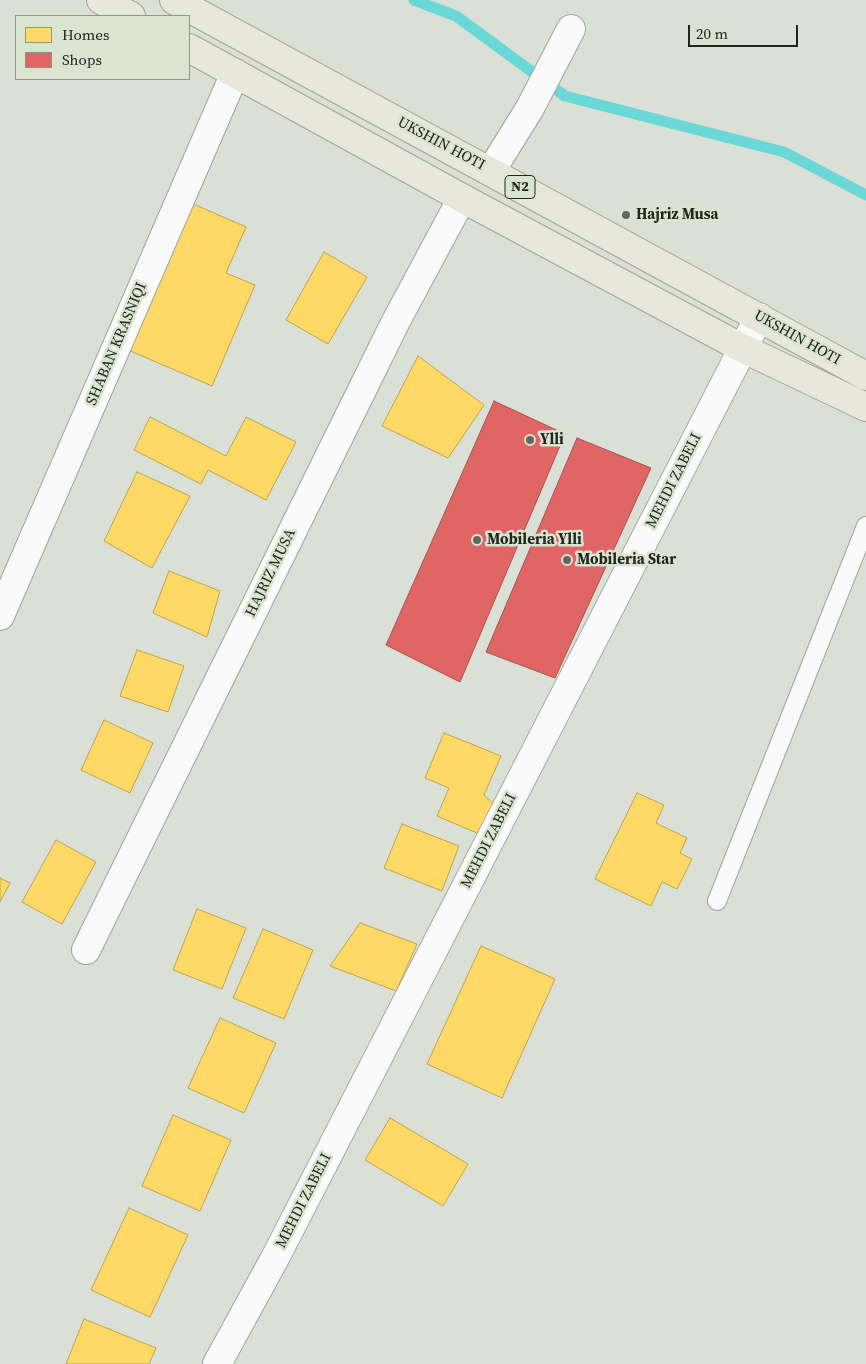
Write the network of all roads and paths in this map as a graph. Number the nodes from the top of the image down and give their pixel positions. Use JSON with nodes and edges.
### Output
{"nodes":[{"id":1,"x":101,"y":0,"type":"edge"},
{"id":2,"x":174,"y":0,"type":"edge"},
{"id":3,"x":129,"y":15,"type":"edge"},
{"id":4,"x":571,"y":29,"type":"dead end"},
{"id":5,"x":190,"y":49,"type":"edge"},
{"id":6,"x":234,"y":73,"type":"junction"},
{"id":7,"x":491,"y":171,"type":"junction"},
{"id":8,"x":462,"y":198,"type":"junction"},
{"id":9,"x":759,"y":317,"type":"junction"},
{"id":10,"x":742,"y":348,"type":"junction"},
{"id":11,"x":866,"y":376,"type":"edge"},
{"id":12,"x":866,"y":407,"type":"edge"},
{"id":13,"x":866,"y":526,"type":"edge"},
{"id":14,"x":0,"y":616,"type":"edge"},
{"id":15,"x":716,"y":901,"type":"dead end"},
{"id":16,"x":86,"y":950,"type":"dead end"},
{"id":17,"x":218,"y":1364,"type":"edge"}],
"edges":[{"from":1,"to":3,"type":"main road"},
{"from":2,"to":7,"type":"main road","name":"UKSHIN HOTI","number":"N2"},
{"from":4,"to":7,"type":"street"},
{"from":5,"to":6,"type":"main road","name":"UKSHIN HOTI","number":"N2"},
{"from":6,"to":8,"type":"main road","name":"UKSHIN HOTI","number":"N2"},
{"from":6,"to":14,"type":"street","name":"SHABAN KRASNIQI"},
{"from":7,"to":9,"type":"main road","name":"UKSHIN HOTI","number":"N2"},
{"from":8,"to":10,"type":"main road","name":"UKSHIN HOTI","number":"N2"},
{"from":8,"to":16,"type":"street","name":"HAJRIZ MUSA"},
{"from":9,"to":10,"type":"street","name":"MEHDI ZABELI"},
{"from":9,"to":11,"type":"main road","name":"UKSHIN HOTI","number":"N2"},
{"from":10,"to":12,"type":"main road","name":"UKSHIN HOTI","number":"N2"},
{"from":10,"to":17,"type":"street","name":"MEHDI ZABELI"},
{"from":13,"to":15,"type":"lane"}]}
